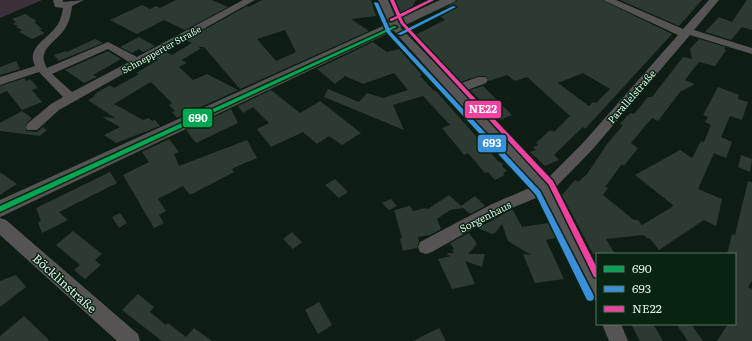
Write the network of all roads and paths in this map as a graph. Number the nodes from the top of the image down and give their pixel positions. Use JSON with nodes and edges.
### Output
{"nodes":[{"id":1,"x":58,"y":0,"type":"edge"},
{"id":2,"x":79,"y":0,"type":"edge"},
{"id":3,"x":250,"y":0,"type":"edge"},
{"id":4,"x":383,"y":0,"type":"edge"},
{"id":5,"x":450,"y":0,"type":"edge"},
{"id":6,"x":608,"y":0,"type":"edge"},
{"id":7,"x":714,"y":0,"type":"edge"},
{"id":8,"x":68,"y":5,"type":"junction"},
{"id":9,"x":395,"y":27,"type":"junction"},
{"id":10,"x":687,"y":32,"type":"junction"},
{"id":11,"x":752,"y":51,"type":"edge"},
{"id":12,"x":138,"y":62,"type":"junction"},
{"id":13,"x":44,"y":70,"type":"junction"},
{"id":14,"x":482,"y":80,"type":"dead end"},
{"id":15,"x":0,"y":81,"type":"edge"},
{"id":16,"x":455,"y":90,"type":"junction"},
{"id":17,"x":71,"y":98,"type":"junction"},
{"id":18,"x":32,"y":127,"type":"dead end"},
{"id":19,"x":545,"y":188,"type":"junction"},
{"id":20,"x":0,"y":210,"type":"edge"},
{"id":21,"x":0,"y":225,"type":"edge"},
{"id":22,"x":426,"y":247,"type":"dead end"},
{"id":23,"x":596,"y":291,"type":"edge"},
{"id":24,"x":611,"y":325,"type":"edge"},
{"id":25,"x":131,"y":341,"type":"edge"},
{"id":26,"x":619,"y":341,"type":"edge"}],
"edges":[{"from":1,"to":8,"type":"street"},
{"from":2,"to":8,"type":"street"},
{"from":3,"to":12,"type":"street","name":"Schnepperter Straße"},
{"from":4,"to":9,"type":"street"},
{"from":5,"to":9,"type":"main road"},
{"from":6,"to":10,"type":"street"},
{"from":7,"to":10,"type":"street","name":"Parallelstraße"},
{"from":8,"to":13,"type":"street"},
{"from":9,"to":16,"type":"street"},
{"from":9,"to":20,"type":"main road"},
{"from":10,"to":11,"type":"street"},
{"from":10,"to":19,"type":"street","name":"Parallelstraße"},
{"from":12,"to":13,"type":"street"},
{"from":12,"to":17,"type":"street","name":"Schnepperter Straße"},
{"from":13,"to":15,"type":"street"},
{"from":13,"to":17,"type":"street"},
{"from":14,"to":16,"type":"street"},
{"from":16,"to":19,"type":"street"},
{"from":17,"to":18,"type":"street","name":"Schnepperter Straße"},
{"from":19,"to":22,"type":"street","name":"Sorgenhaus"},
{"from":19,"to":23,"type":"street"},
{"from":21,"to":25,"type":"street","name":"Böcklinstraße"},
{"from":24,"to":26,"type":"street"}]}
